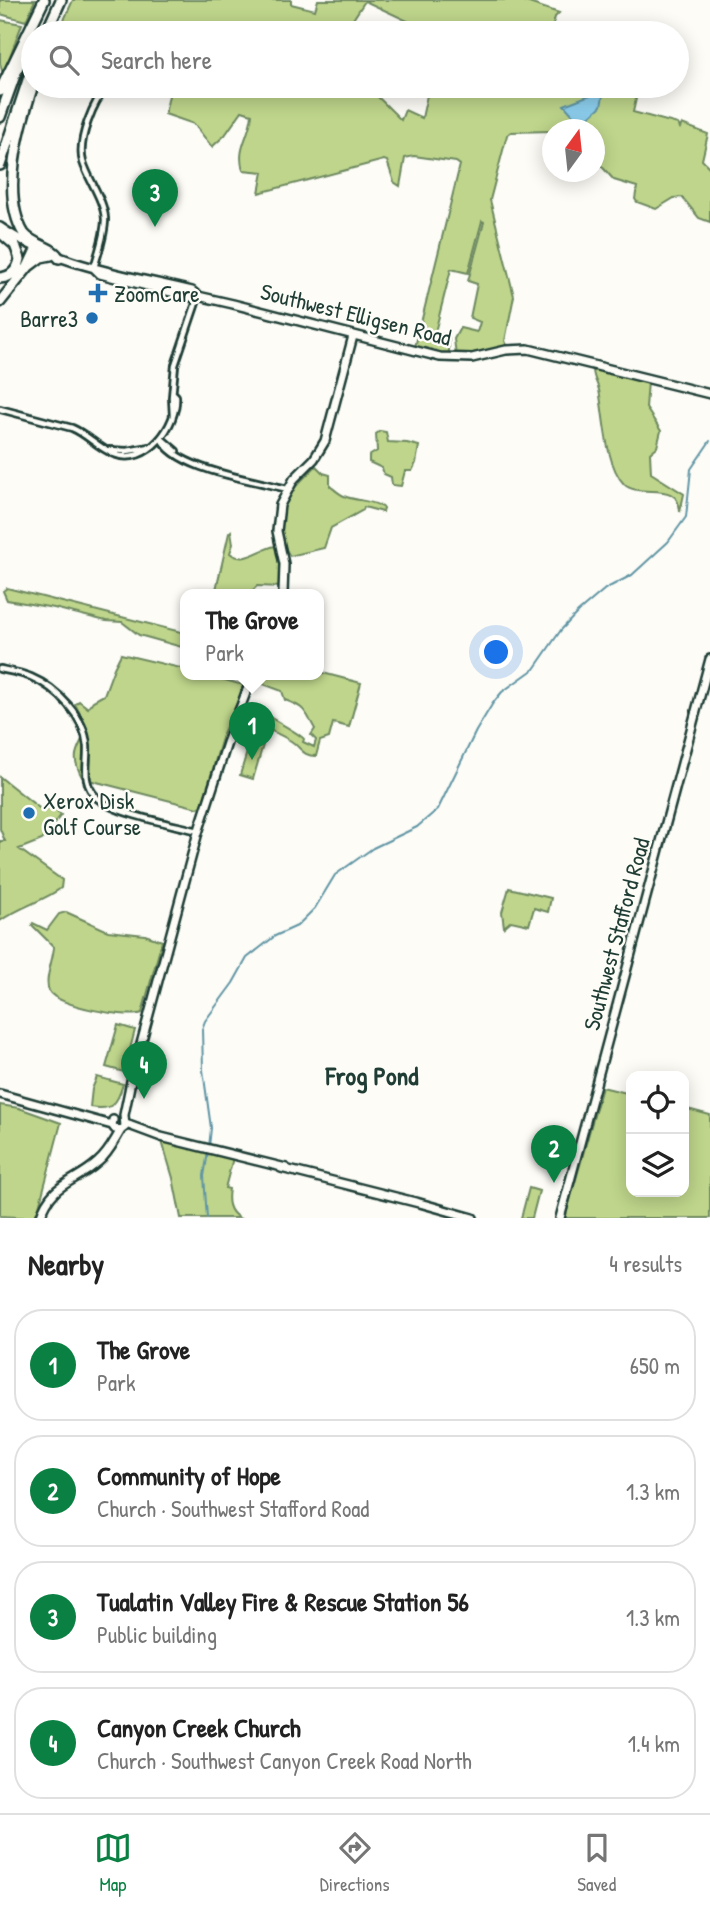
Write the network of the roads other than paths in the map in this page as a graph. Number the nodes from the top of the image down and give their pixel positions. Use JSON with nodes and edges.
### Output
{"nodes":[{"id":1,"x":44,"y":0,"type":"edge"},
{"id":2,"x":61,"y":0,"type":"edge"},
{"id":3,"x":35,"y":21,"type":"edge"},
{"id":4,"x":53,"y":21,"type":"edge"},
{"id":5,"x":21,"y":50,"type":"edge"},
{"id":6,"x":21,"y":60,"type":"edge"},
{"id":7,"x":0,"y":91,"type":"edge"},
{"id":8,"x":22,"y":98,"type":"edge"},
{"id":9,"x":30,"y":98,"type":"edge"},
{"id":10,"x":100,"y":98,"type":"edge"},
{"id":11,"x":0,"y":117,"type":"edge"},
{"id":12,"x":0,"y":165,"type":"edge"},
{"id":13,"x":0,"y":229,"type":"edge"},
{"id":14,"x":36,"y":250,"type":"junction"},
{"id":15,"x":55,"y":256,"type":"junction"},
{"id":16,"x":28,"y":267,"type":"junction"},
{"id":17,"x":94,"y":268,"type":"junction"},
{"id":18,"x":0,"y":278,"type":"edge"},
{"id":19,"x":198,"y":296,"type":"junction"},
{"id":20,"x":0,"y":302,"type":"edge"},
{"id":21,"x":353,"y":335,"type":"junction"},
{"id":22,"x":710,"y":394,"type":"edge"},
{"id":23,"x":0,"y":409,"type":"edge"},
{"id":24,"x":161,"y":438,"type":"junction"},
{"id":25,"x":287,"y":489,"type":"junction"},
{"id":26,"x":283,"y":589,"type":"edge"},
{"id":27,"x":710,"y":659,"type":"edge"},
{"id":28,"x":0,"y":669,"type":"edge"},
{"id":29,"x":251,"y":680,"type":"edge"},
{"id":30,"x":198,"y":831,"type":"junction"},
{"id":31,"x":0,"y":1094,"type":"edge"},
{"id":32,"x":119,"y":1124,"type":"junction"},
{"id":33,"x":43,"y":1218,"type":"edge"},
{"id":34,"x":473,"y":1218,"type":"edge"},
{"id":35,"x":560,"y":1218,"type":"edge"}],
"edges":[{"from":1,"to":3,"type":"highway"},
{"from":2,"to":4,"type":"highway"},
{"from":5,"to":7,"type":"highway"},
{"from":6,"to":11,"type":"highway"},
{"from":8,"to":12,"type":"highway"},
{"from":9,"to":15,"type":"highway"},
{"from":10,"to":17,"type":"street"},
{"from":13,"to":14,"type":"main road","name":"Southwest Elligsen Road"},
{"from":13,"to":18,"type":"highway"},
{"from":14,"to":15,"type":"main road","name":"Southwest Elligsen Road"},
{"from":14,"to":16,"type":"highway"},
{"from":15,"to":16,"type":"highway"},
{"from":15,"to":17,"type":"main road","name":"Southwest Elligsen Road"},
{"from":16,"to":20,"type":"highway"},
{"from":17,"to":19,"type":"main road","name":"Southwest Elligsen Road"},
{"from":19,"to":21,"type":"main road","name":"Southwest Elligsen Road"},
{"from":19,"to":24,"type":"street"},
{"from":21,"to":22,"type":"main road","name":"Southwest Elligsen Road"},
{"from":21,"to":25,"type":"main road"},
{"from":23,"to":24,"type":"street"},
{"from":24,"to":25,"type":"street"},
{"from":25,"to":26,"type":"main road"},
{"from":27,"to":35,"type":"main road","name":"Southwest Stafford Road"},
{"from":28,"to":30,"type":"street"},
{"from":29,"to":30,"type":"main road"},
{"from":30,"to":32,"type":"main road"},
{"from":31,"to":32,"type":"main road"},
{"from":32,"to":33,"type":"main road"},
{"from":32,"to":34,"type":"main road"}]}
